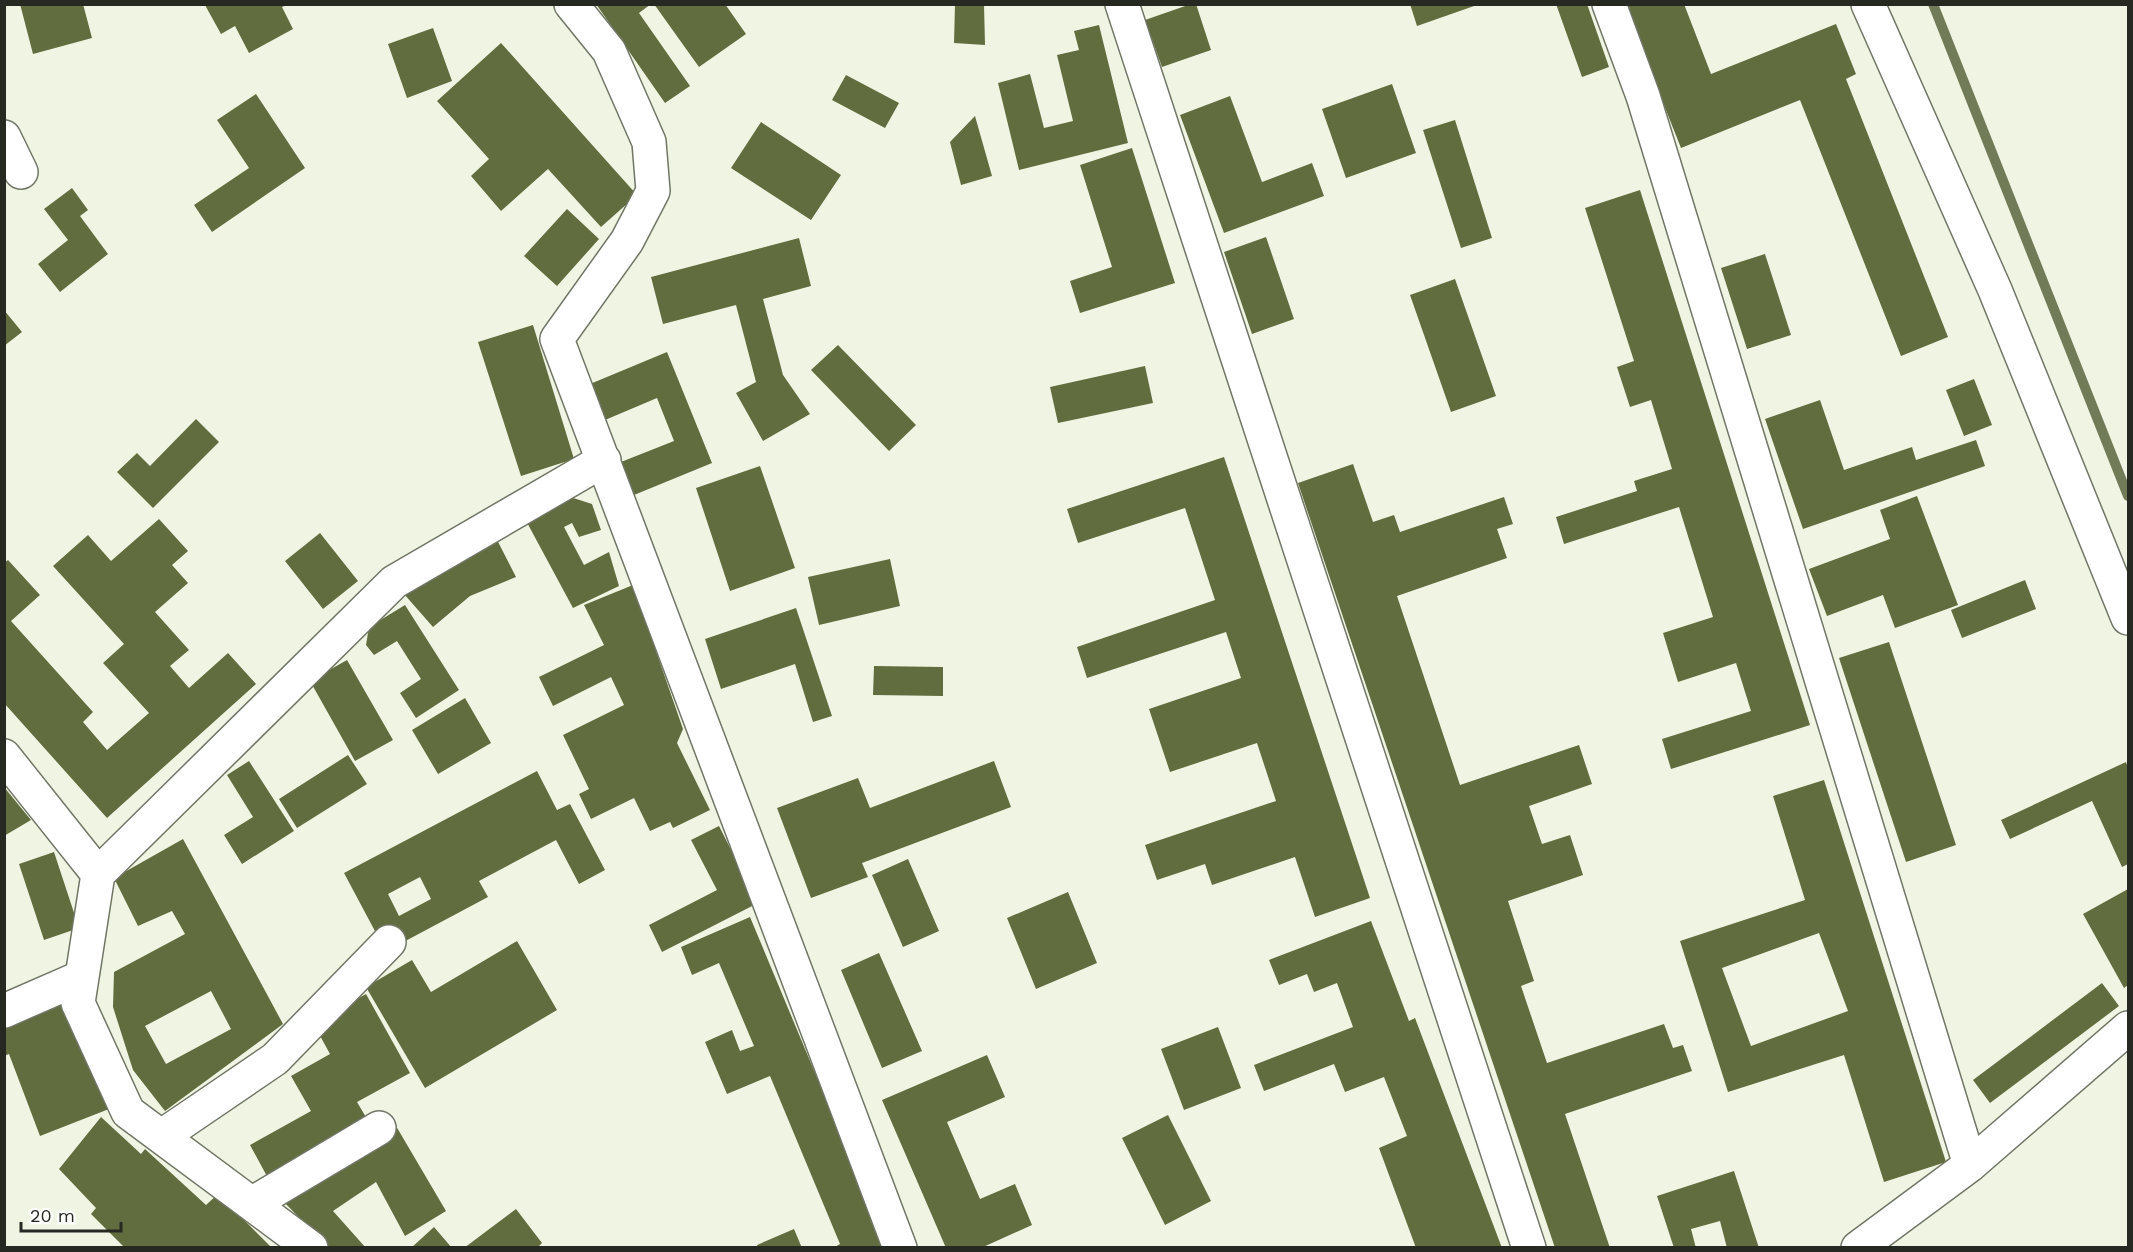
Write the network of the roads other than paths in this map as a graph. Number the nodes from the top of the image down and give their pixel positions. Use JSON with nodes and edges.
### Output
{"nodes":[{"id":1,"x":571,"y":4,"type":"edge"},
{"id":2,"x":1122,"y":4,"type":"edge"},
{"id":3,"x":1609,"y":4,"type":"edge"},
{"id":4,"x":1868,"y":4,"type":"edge"},
{"id":5,"x":4,"y":137,"type":"edge"},
{"id":6,"x":21,"y":172,"type":"dead end"},
{"id":7,"x":604,"y":460,"type":"junction"},
{"id":8,"x":2128,"y":618,"type":"edge"},
{"id":9,"x":4,"y":756,"type":"edge"},
{"id":10,"x":98,"y":874,"type":"junction"},
{"id":11,"x":389,"y":942,"type":"dead end"},
{"id":12,"x":82,"y":977,"type":"junction"},
{"id":13,"x":4,"y":1011,"type":"edge"},
{"id":14,"x":2128,"y":1028,"type":"edge"},
{"id":15,"x":379,"y":1128,"type":"dead end"},
{"id":16,"x":162,"y":1136,"type":"junction"},
{"id":17,"x":1970,"y":1165,"type":"junction"},
{"id":18,"x":253,"y":1203,"type":"junction"},
{"id":19,"x":311,"y":1248,"type":"edge"},
{"id":20,"x":900,"y":1248,"type":"edge"},
{"id":21,"x":1529,"y":1248,"type":"edge"},
{"id":22,"x":1858,"y":1248,"type":"edge"}],
"edges":[{"from":1,"to":7,"type":"street"},
{"from":2,"to":21,"type":"street"},
{"from":3,"to":17,"type":"street"},
{"from":4,"to":8,"type":"street"},
{"from":5,"to":6,"type":"street"},
{"from":7,"to":10,"type":"street"},
{"from":7,"to":20,"type":"street"},
{"from":9,"to":10,"type":"street"},
{"from":10,"to":12,"type":"street"},
{"from":11,"to":16,"type":"street"},
{"from":12,"to":13,"type":"street"},
{"from":12,"to":16,"type":"street"},
{"from":14,"to":17,"type":"street"},
{"from":15,"to":18,"type":"street"},
{"from":16,"to":18,"type":"street"},
{"from":17,"to":22,"type":"street"},
{"from":18,"to":19,"type":"street"}]}
